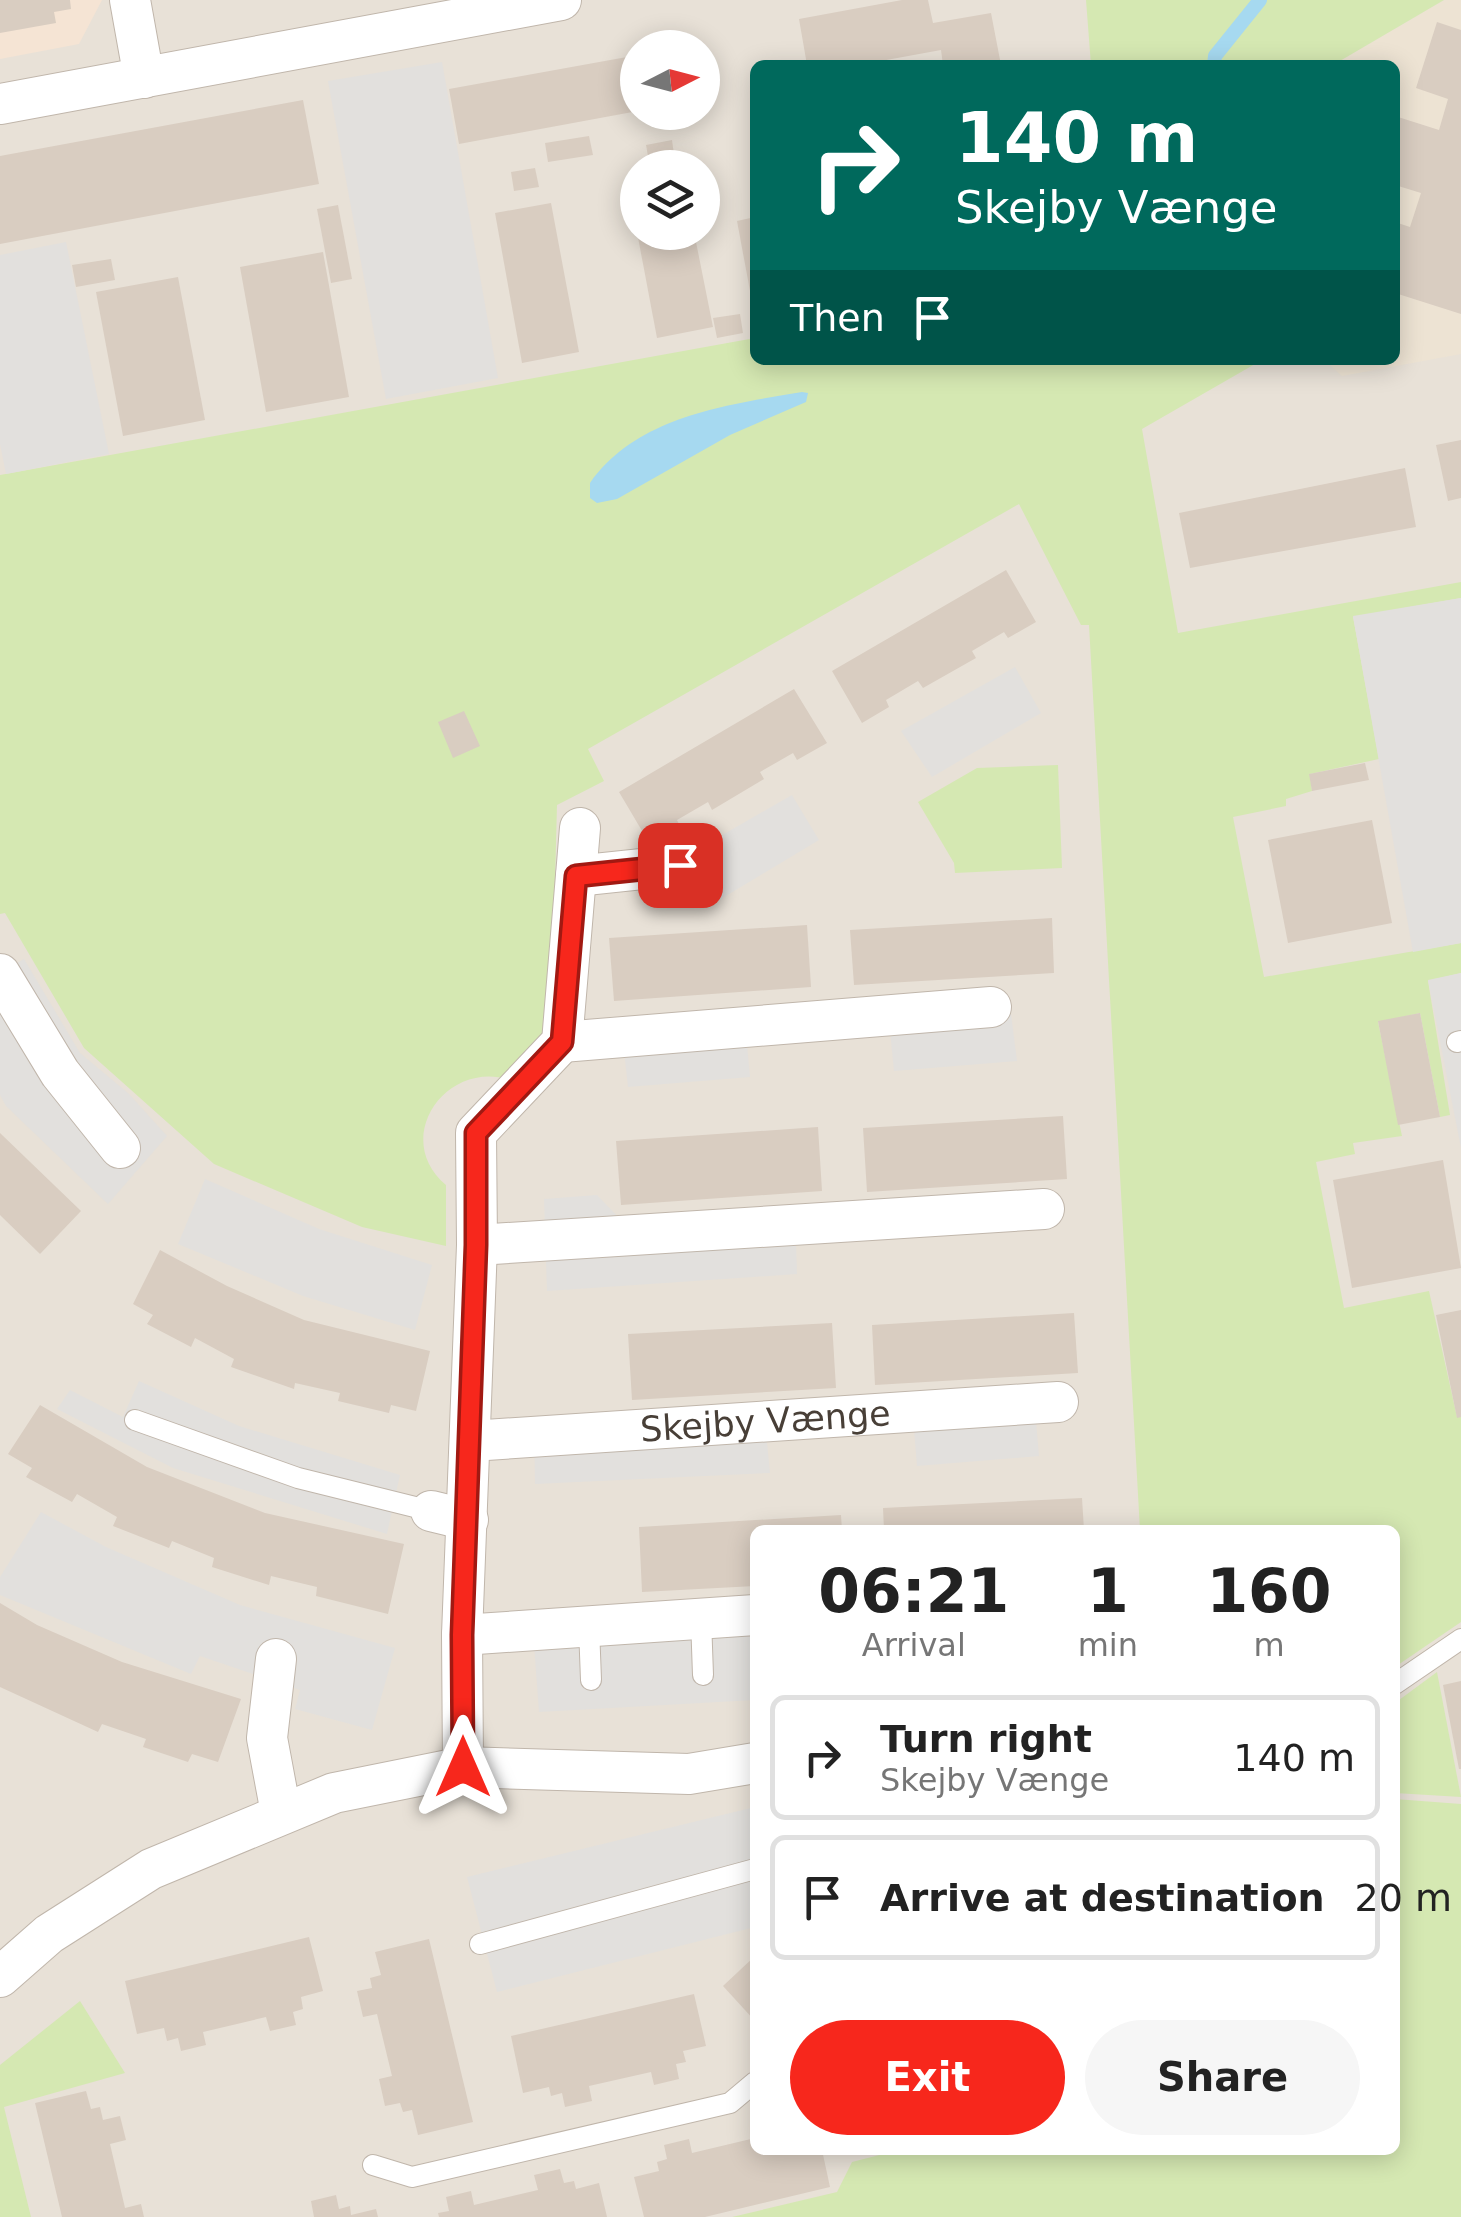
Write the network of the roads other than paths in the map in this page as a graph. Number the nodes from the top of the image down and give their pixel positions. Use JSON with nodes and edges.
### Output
{"nodes":[{"id":1,"x":130,"y":0,"type":"edge"},
{"id":2,"x":561,"y":0,"type":"edge"},
{"id":3,"x":144,"y":78,"type":"junction"},
{"id":4,"x":0,"y":104,"type":"edge"},
{"id":5,"x":580,"y":828,"type":"dead end"},
{"id":6,"x":680,"y":865,"type":"dead end"},
{"id":7,"x":576,"y":876,"type":"junction"},
{"id":8,"x":0,"y":974,"type":"edge"},
{"id":9,"x":991,"y":1006,"type":"dead end"},
{"id":10,"x":562,"y":1042,"type":"junction"},
{"id":11,"x":120,"y":1148,"type":"dead end"},
{"id":12,"x":1044,"y":1209,"type":"dead end"},
{"id":13,"x":476,"y":1245,"type":"junction"},
{"id":14,"x":1058,"y":1402,"type":"dead end"},
{"id":15,"x":135,"y":1420,"type":"dead end"},
{"id":16,"x":471,"y":1441,"type":"junction"},
{"id":17,"x":450,"y":1515,"type":"junction"},
{"id":18,"x":750,"y":1615,"type":"edge"},
{"id":19,"x":702,"y":1619,"type":"junction"},
{"id":20,"x":589,"y":1627,"type":"junction"},
{"id":21,"x":462,"y":1635,"type":"junction"},
{"id":22,"x":1461,"y":1640,"type":"edge"},
{"id":23,"x":276,"y":1659,"type":"dead end"},
{"id":24,"x":704,"y":1674,"type":"dead end"},
{"id":25,"x":591,"y":1680,"type":"dead end"},
{"id":26,"x":1400,"y":1681,"type":"edge"},
{"id":27,"x":750,"y":1763,"type":"edge"},
{"id":28,"x":463,"y":1767,"type":"junction"},
{"id":29,"x":281,"y":1812,"type":"junction"},
{"id":30,"x":750,"y":1870,"type":"edge"},
{"id":31,"x":480,"y":1944,"type":"dead end"},
{"id":32,"x":0,"y":1978,"type":"edge"},
{"id":33,"x":750,"y":2086,"type":"edge"},
{"id":34,"x":374,"y":2164,"type":"dead end"}],
"edges":[{"from":1,"to":3,"type":"street"},
{"from":2,"to":3,"type":"street"},
{"from":3,"to":4,"type":"street"},
{"from":5,"to":7,"type":"street"},
{"from":6,"to":7,"type":"street"},
{"from":7,"to":10,"type":"street"},
{"from":8,"to":11,"type":"street"},
{"from":9,"to":10,"type":"street"},
{"from":10,"to":13,"type":"street"},
{"from":12,"to":13,"type":"street"},
{"from":13,"to":16,"type":"street"},
{"from":14,"to":16,"type":"street","name":"Skejby Vænge"},
{"from":15,"to":17,"type":"lane"},
{"from":16,"to":17,"type":"street"},
{"from":17,"to":21,"type":"street"},
{"from":18,"to":19,"type":"street"},
{"from":19,"to":20,"type":"street"},
{"from":19,"to":24,"type":"lane"},
{"from":20,"to":21,"type":"street"},
{"from":20,"to":25,"type":"lane"},
{"from":21,"to":28,"type":"street"},
{"from":22,"to":26,"type":"lane"},
{"from":23,"to":29,"type":"street"},
{"from":27,"to":28,"type":"street"},
{"from":28,"to":29,"type":"street"},
{"from":29,"to":32,"type":"street"},
{"from":30,"to":31,"type":"lane"},
{"from":33,"to":34,"type":"lane"}]}
